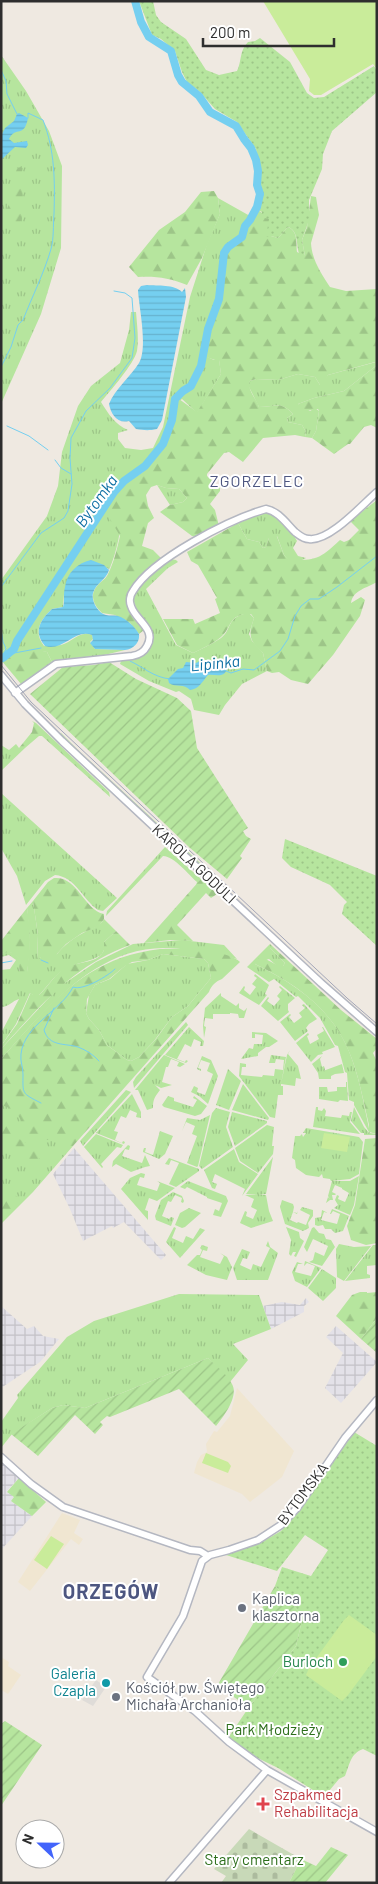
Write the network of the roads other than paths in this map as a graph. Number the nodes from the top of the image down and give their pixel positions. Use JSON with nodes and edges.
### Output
{"nodes":[{"id":1,"x":377,"y":492,"type":"edge"},
{"id":2,"x":1,"y":675,"type":"edge"},
{"id":3,"x":15,"y":692,"type":"junction"},
{"id":4,"x":377,"y":1032,"type":"edge"},
{"id":5,"x":377,"y":1400,"type":"edge"},
{"id":6,"x":1,"y":1457,"type":"edge"},
{"id":7,"x":205,"y":1558,"type":"junction"},
{"id":8,"x":267,"y":1770,"type":"junction"},
{"id":9,"x":377,"y":1832,"type":"edge"},
{"id":10,"x":169,"y":1883,"type":"edge"}],
"edges":[{"from":1,"to":3,"type":"street"},
{"from":2,"to":3,"type":"street","name":"KAROLA GODULI"},
{"from":3,"to":4,"type":"street","name":"KAROLA GODULI"},
{"from":5,"to":7,"type":"street","name":"BYTOMSKA"},
{"from":6,"to":7,"type":"street"},
{"from":7,"to":8,"type":"street"},
{"from":8,"to":9,"type":"street"},
{"from":8,"to":10,"type":"street"}]}
